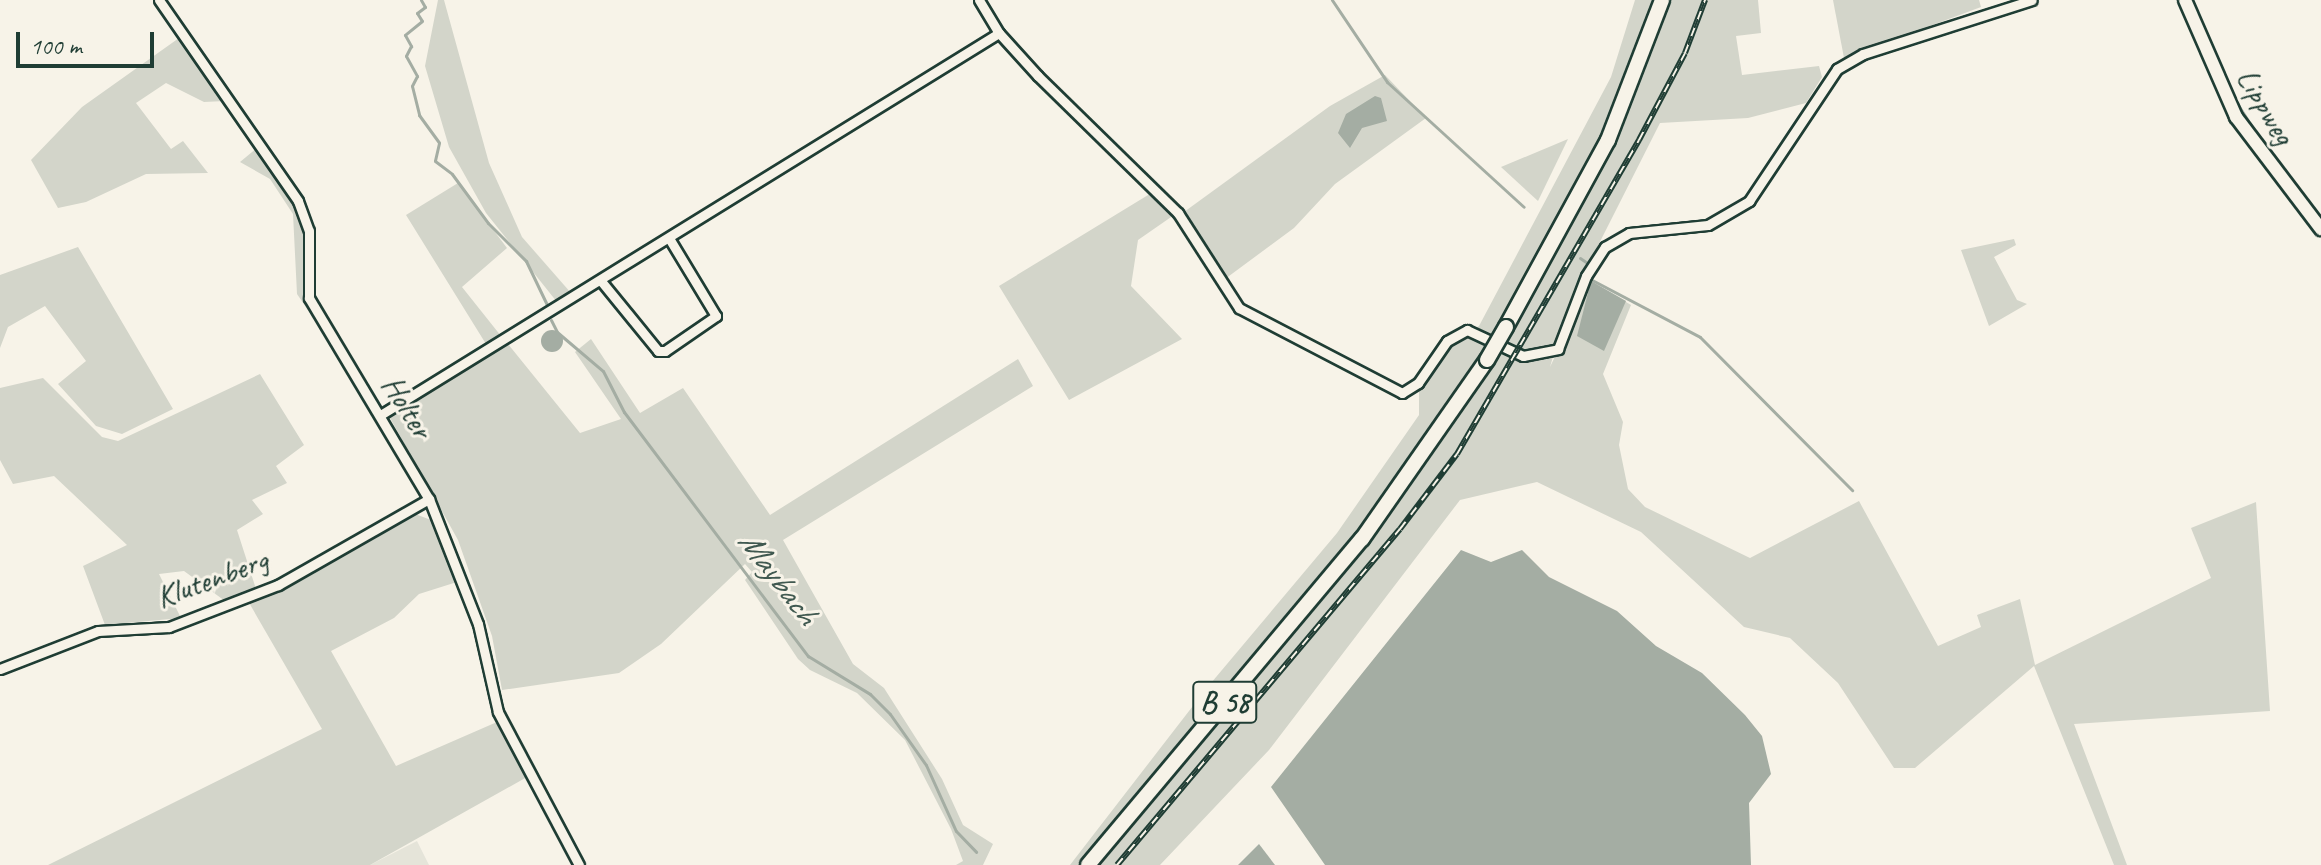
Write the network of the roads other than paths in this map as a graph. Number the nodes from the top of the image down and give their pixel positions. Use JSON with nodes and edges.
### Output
{"nodes":[{"id":1,"x":159,"y":0,"type":"edge"},
{"id":2,"x":979,"y":0,"type":"edge"},
{"id":3,"x":1662,"y":0,"type":"edge"},
{"id":4,"x":2032,"y":0,"type":"edge"},
{"id":5,"x":2185,"y":0,"type":"edge"},
{"id":6,"x":999,"y":33,"type":"junction"},
{"id":7,"x":2321,"y":229,"type":"edge"},
{"id":8,"x":669,"y":238,"type":"junction"},
{"id":9,"x":601,"y":281,"type":"junction"},
{"id":10,"x":382,"y":414,"type":"junction"},
{"id":11,"x":429,"y":499,"type":"junction"},
{"id":12,"x":0,"y":669,"type":"edge"},
{"id":13,"x":579,"y":865,"type":"edge"},
{"id":14,"x":1088,"y":865,"type":"edge"}],
"edges":[{"from":1,"to":10,"type":"street","name":"Holter"},
{"from":2,"to":6,"type":"street"},
{"from":3,"to":14,"type":"main road","number":"B 58","bridge":true},
{"from":4,"to":6,"type":"street"},
{"from":5,"to":7,"type":"street","name":"Lippweg"},
{"from":6,"to":8,"type":"street"},
{"from":8,"to":9,"type":"street"},
{"from":8,"to":9,"type":"street"},
{"from":9,"to":10,"type":"street"},
{"from":10,"to":11,"type":"street","name":"Holter"},
{"from":11,"to":12,"type":"street","name":"Klutenberg"},
{"from":11,"to":13,"type":"street","name":"Holter"}]}
